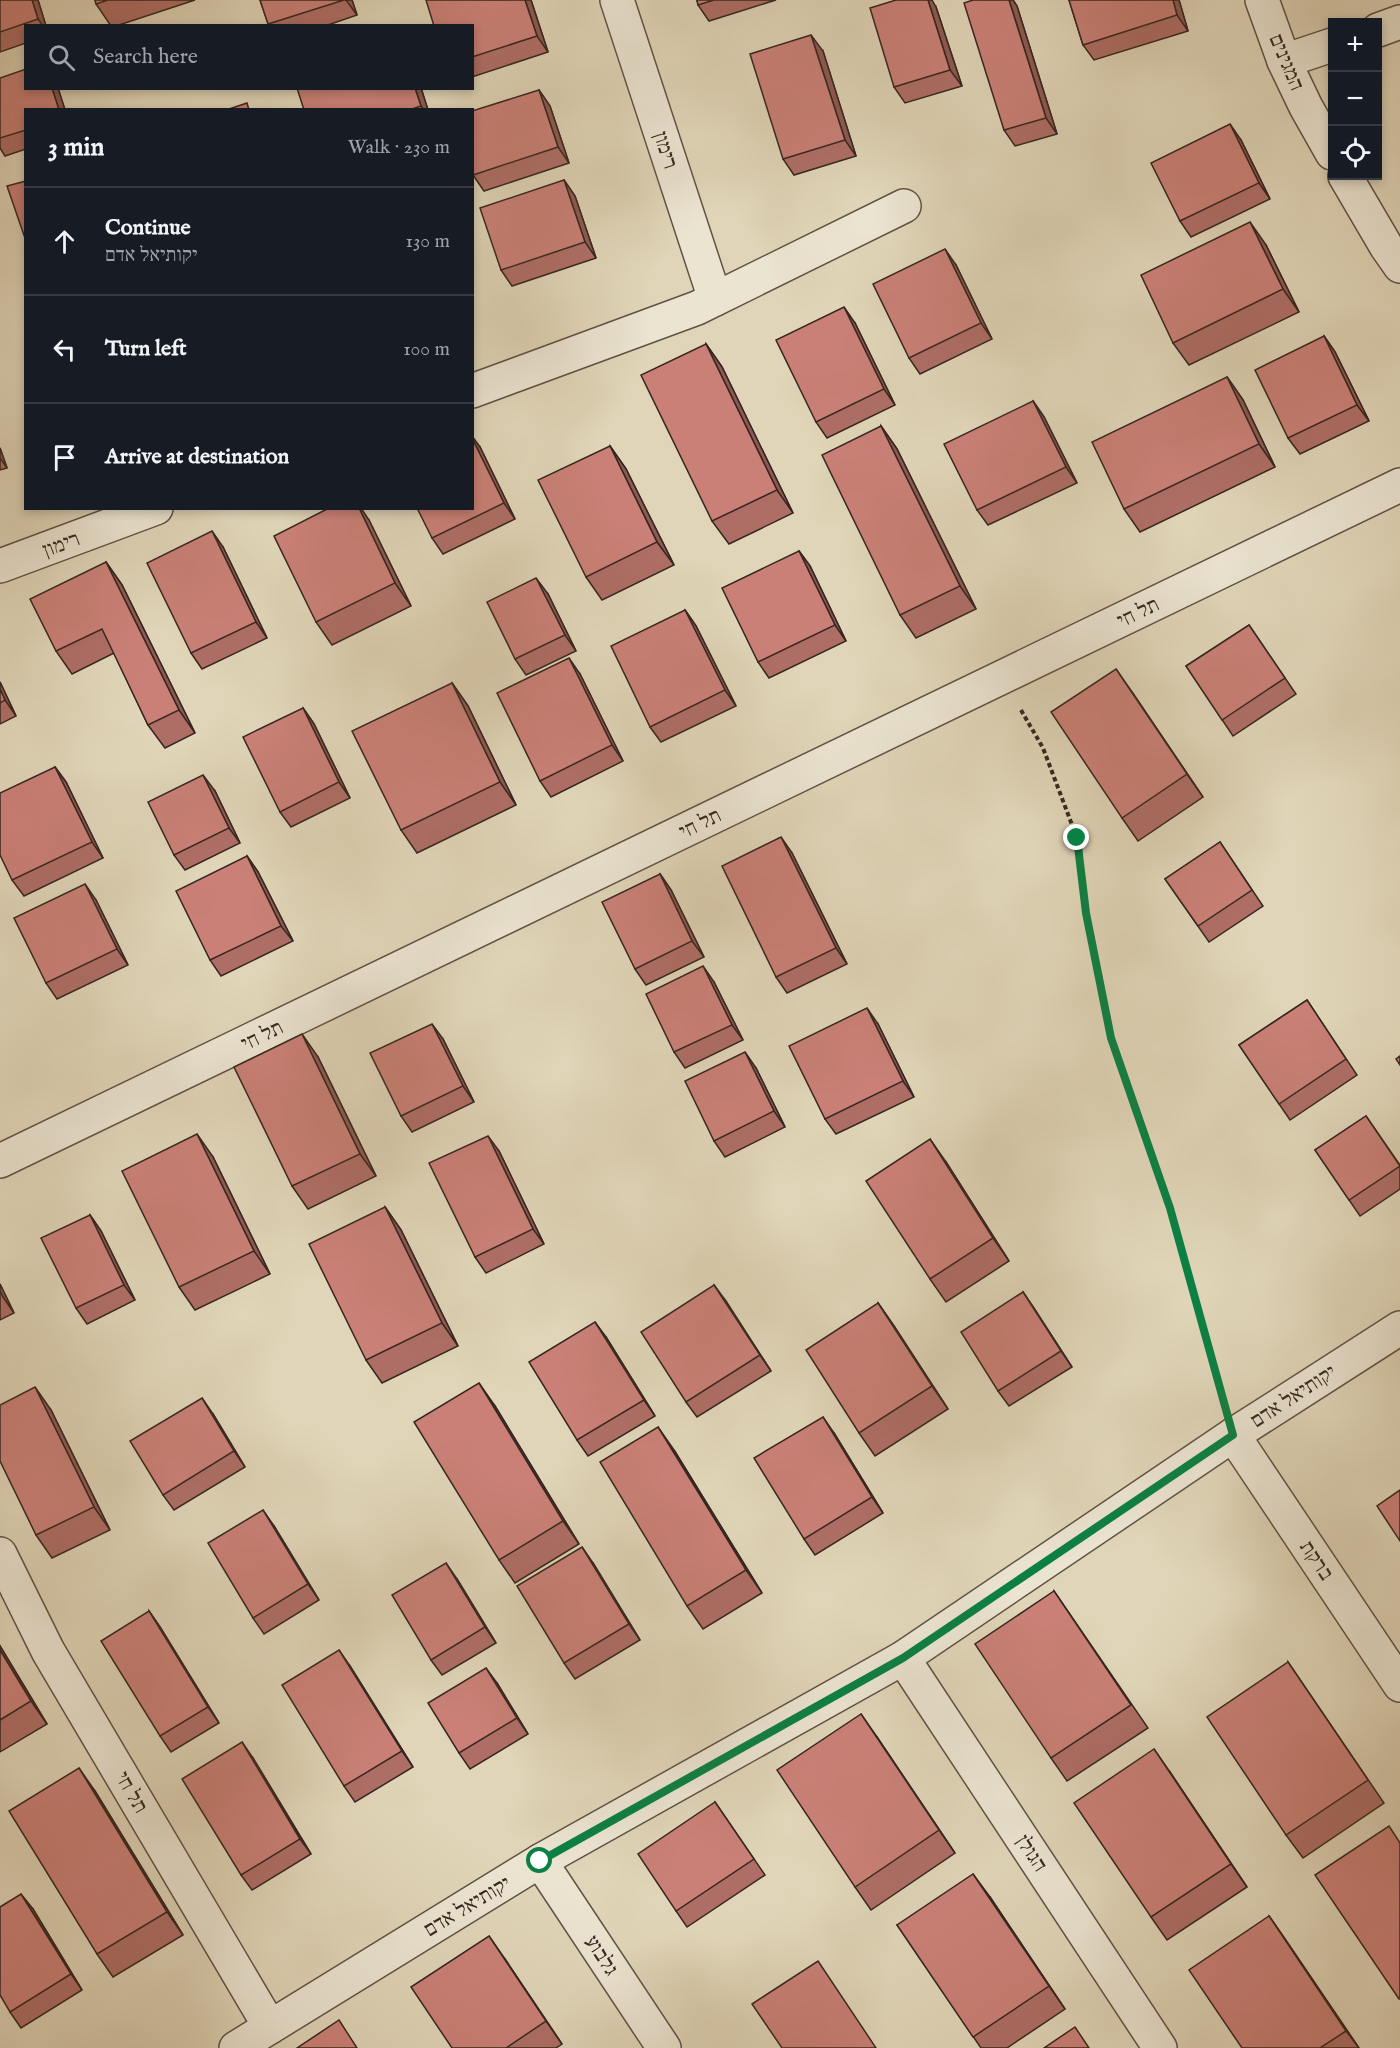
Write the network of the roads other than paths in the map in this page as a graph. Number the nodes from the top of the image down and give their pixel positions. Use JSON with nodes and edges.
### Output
{"nodes":[{"id":1,"x":617,"y":0,"type":"edge"},
{"id":2,"x":1262,"y":0,"type":"edge"},
{"id":3,"x":1400,"y":22,"type":"edge"},
{"id":4,"x":1382,"y":28,"type":"edge"},
{"id":5,"x":1328,"y":46,"type":"edge"},
{"id":6,"x":1284,"y":61,"type":"junction"},
{"id":7,"x":1328,"y":146,"type":"edge"},
{"id":8,"x":1348,"y":180,"type":"edge"},
{"id":9,"x":904,"y":206,"type":"dead end"},
{"id":10,"x":1400,"y":266,"type":"edge"},
{"id":11,"x":715,"y":299,"type":"junction"},
{"id":12,"x":474,"y":390,"type":"edge"},
{"id":13,"x":1400,"y":485,"type":"edge"},
{"id":14,"x":151,"y":510,"type":"edge"},
{"id":15,"x":0,"y":566,"type":"edge"},
{"id":16,"x":0,"y":1161,"type":"edge"},
{"id":17,"x":1400,"y":1328,"type":"edge"},
{"id":18,"x":1233,"y":1435,"type":"junction"},
{"id":19,"x":0,"y":1554,"type":"edge"},
{"id":20,"x":903,"y":1658,"type":"junction"},
{"id":21,"x":1400,"y":1685,"type":"edge"},
{"id":22,"x":540,"y":1861,"type":"junction"},
{"id":23,"x":270,"y":2027,"type":"junction"},
{"id":24,"x":236,"y":2048,"type":"edge"},
{"id":25,"x":664,"y":2048,"type":"edge"},
{"id":26,"x":1160,"y":2048,"type":"edge"}],
"edges":[{"from":1,"to":11,"type":"street","name":"רימון"},
{"from":2,"to":6,"type":"street","name":"המגינים"},
{"from":3,"to":4,"type":"street"},
{"from":5,"to":6,"type":"street"},
{"from":6,"to":7,"type":"street","name":"המגינים"},
{"from":8,"to":10,"type":"street"},
{"from":9,"to":11,"type":"street"},
{"from":11,"to":12,"type":"street"},
{"from":13,"to":16,"type":"street","name":"תל חי"},
{"from":14,"to":15,"type":"street","name":"רימון"},
{"from":17,"to":18,"type":"street","name":"יקותיאל אדם"},
{"from":18,"to":20,"type":"street","name":"יקותיאל אדם"},
{"from":18,"to":21,"type":"street","name":"ברקת"},
{"from":19,"to":23,"type":"street","name":"תל חי"},
{"from":20,"to":22,"type":"street","name":"יקותיאל אדם"},
{"from":20,"to":26,"type":"street","name":"הגולן"},
{"from":22,"to":23,"type":"street","name":"יקותיאל אדם"},
{"from":22,"to":25,"type":"street","name":"גלבוע"},
{"from":23,"to":24,"type":"street","name":"יקותיאל אדם"}]}
